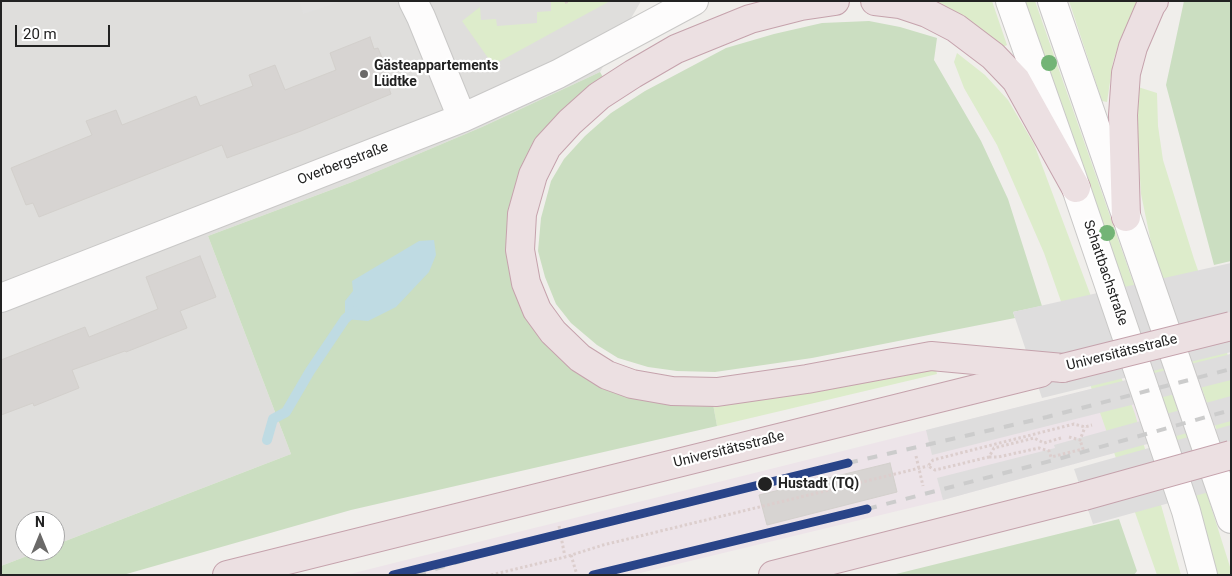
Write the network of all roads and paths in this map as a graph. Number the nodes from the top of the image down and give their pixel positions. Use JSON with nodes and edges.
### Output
{"nodes":[{"id":1,"x":413,"y":1,"type":"edge"},
{"id":2,"x":702,"y":1,"type":"edge"},
{"id":3,"x":835,"y":1,"type":"edge"},
{"id":4,"x":875,"y":1,"type":"edge"},
{"id":5,"x":1010,"y":1,"type":"edge"},
{"id":6,"x":1052,"y":1,"type":"edge"},
{"id":7,"x":1154,"y":1,"type":"edge"},
{"id":8,"x":685,"y":6,"type":"edge"},
{"id":9,"x":462,"y":118,"type":"junction"},
{"id":10,"x":1076,"y":188,"type":"junction"},
{"id":11,"x":1126,"y":217,"type":"junction"},
{"id":12,"x":1,"y":298,"type":"edge"},
{"id":13,"x":1231,"y":326,"type":"edge"},
{"id":14,"x":1032,"y":370,"type":"junction"},
{"id":15,"x":1092,"y":425,"type":"dead end"},
{"id":16,"x":1085,"y":427,"type":"junction"},
{"id":17,"x":1069,"y":437,"type":"dead end"},
{"id":18,"x":1061,"y":438,"type":"dead end"},
{"id":19,"x":1080,"y":440,"type":"junction"},
{"id":20,"x":1231,"y":455,"type":"edge"},
{"id":21,"x":916,"y":456,"type":"dead end"},
{"id":22,"x":988,"y":457,"type":"junction"},
{"id":23,"x":928,"y":466,"type":"junction"},
{"id":24,"x":919,"y":468,"type":"junction"},
{"id":25,"x":923,"y":486,"type":"dead end"},
{"id":26,"x":1231,"y":519,"type":"edge"},
{"id":27,"x":558,"y":526,"type":"dead end"},
{"id":28,"x":571,"y":555,"type":"junction"},
{"id":29,"x":566,"y":556,"type":"junction"},
{"id":30,"x":227,"y":575,"type":"edge"},
{"id":31,"x":491,"y":575,"type":"edge"},
{"id":32,"x":576,"y":575,"type":"edge"},
{"id":33,"x":773,"y":575,"type":"edge"},
{"id":34,"x":1203,"y":575,"type":"edge"}],
"edges":[{"from":1,"to":9,"type":"street"},
{"from":2,"to":8,"type":"street","name":"Overbergstraße"},
{"from":3,"to":14,"type":"highway","name":"Universitätsstraße"},
{"from":4,"to":10,"type":"highway"},
{"from":5,"to":10,"type":"street","name":"Schattbachstraße"},
{"from":6,"to":11,"type":"street"},
{"from":7,"to":11,"type":"highway"},
{"from":8,"to":9,"type":"street","name":"Overbergstraße"},
{"from":9,"to":12,"type":"street","name":"Overbergstraße"},
{"from":10,"to":34,"type":"street","name":"Schattbachstraße"},
{"from":11,"to":26,"type":"street"},
{"from":13,"to":14,"type":"highway","name":"Universitätsstraße","bridge":true},
{"from":14,"to":30,"type":"highway","name":"Universitätsstraße"},
{"from":15,"to":16,"type":"path"},
{"from":16,"to":19,"type":"path"},
{"from":16,"to":23,"type":"path"},
{"from":17,"to":19,"type":"path"},
{"from":18,"to":22,"type":"path"},
{"from":19,"to":22,"type":"path"},
{"from":20,"to":33,"type":"highway","bridge":true},
{"from":21,"to":24,"type":"path"},
{"from":22,"to":23,"type":"path"},
{"from":23,"to":24,"type":"path"},
{"from":24,"to":25,"type":"path"},
{"from":24,"to":28,"type":"path"},
{"from":27,"to":29,"type":"path"},
{"from":28,"to":29,"type":"path"},
{"from":28,"to":32,"type":"path"},
{"from":29,"to":31,"type":"path"}]}
